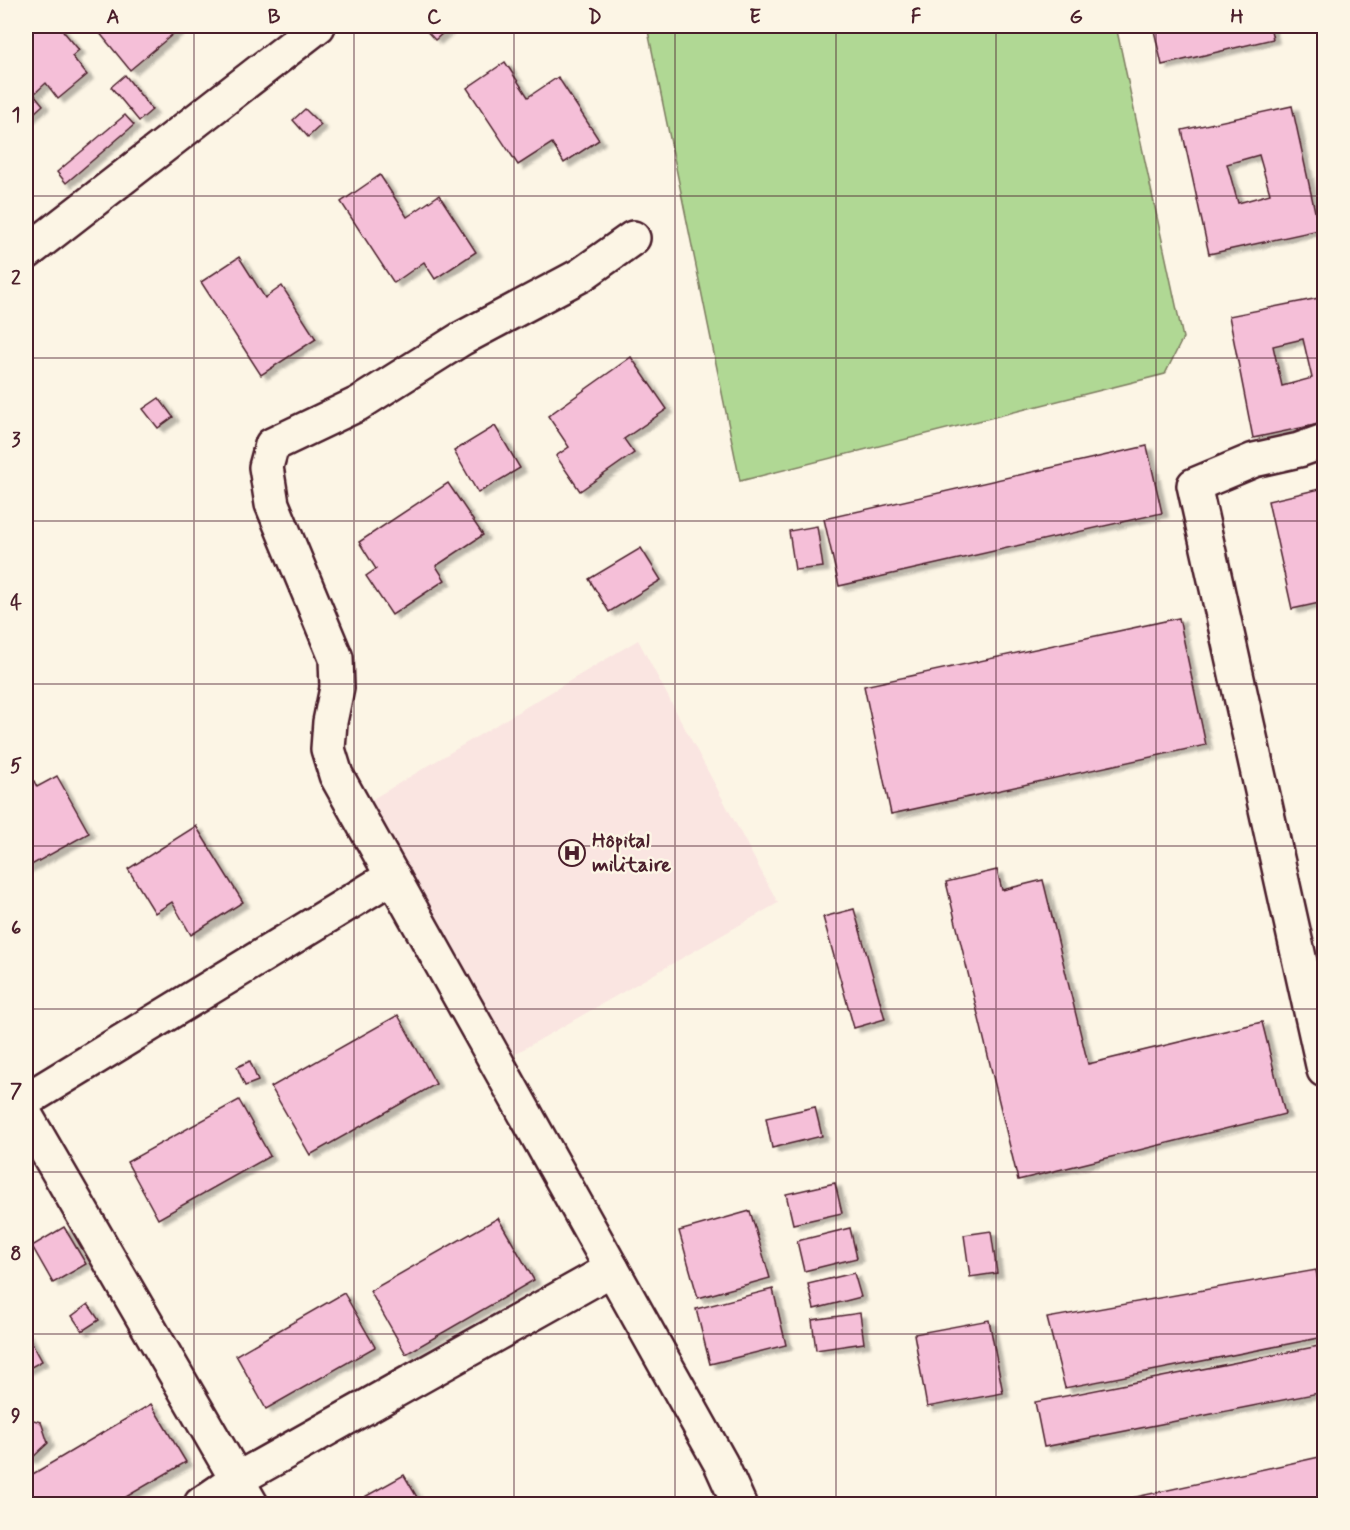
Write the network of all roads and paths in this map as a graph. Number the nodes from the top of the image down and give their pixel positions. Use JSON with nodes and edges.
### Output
{"nodes":[{"id":1,"x":318,"y":26,"type":"edge"},
{"id":2,"x":633,"y":238,"type":"dead end"},
{"id":3,"x":26,"y":253,"type":"edge"},
{"id":4,"x":1324,"y":441,"type":"edge"},
{"id":5,"x":393,"y":876,"type":"junction"},
{"id":6,"x":1324,"y":1070,"type":"edge"},
{"id":7,"x":26,"y":1100,"type":"edge"},
{"id":8,"x":26,"y":1116,"type":"edge"},
{"id":9,"x":612,"y":1269,"type":"junction"},
{"id":10,"x":244,"y":1492,"type":"edge"},
{"id":11,"x":201,"y":1504,"type":"edge"},
{"id":12,"x":739,"y":1504,"type":"edge"}],
"edges":[{"from":1,"to":3,"type":"street"},
{"from":2,"to":5,"type":"street"},
{"from":4,"to":6,"type":"street"},
{"from":5,"to":7,"type":"street"},
{"from":5,"to":9,"type":"street"},
{"from":8,"to":10,"type":"street"},
{"from":9,"to":10,"type":"street"},
{"from":9,"to":12,"type":"street"},
{"from":10,"to":11,"type":"street"}]}
